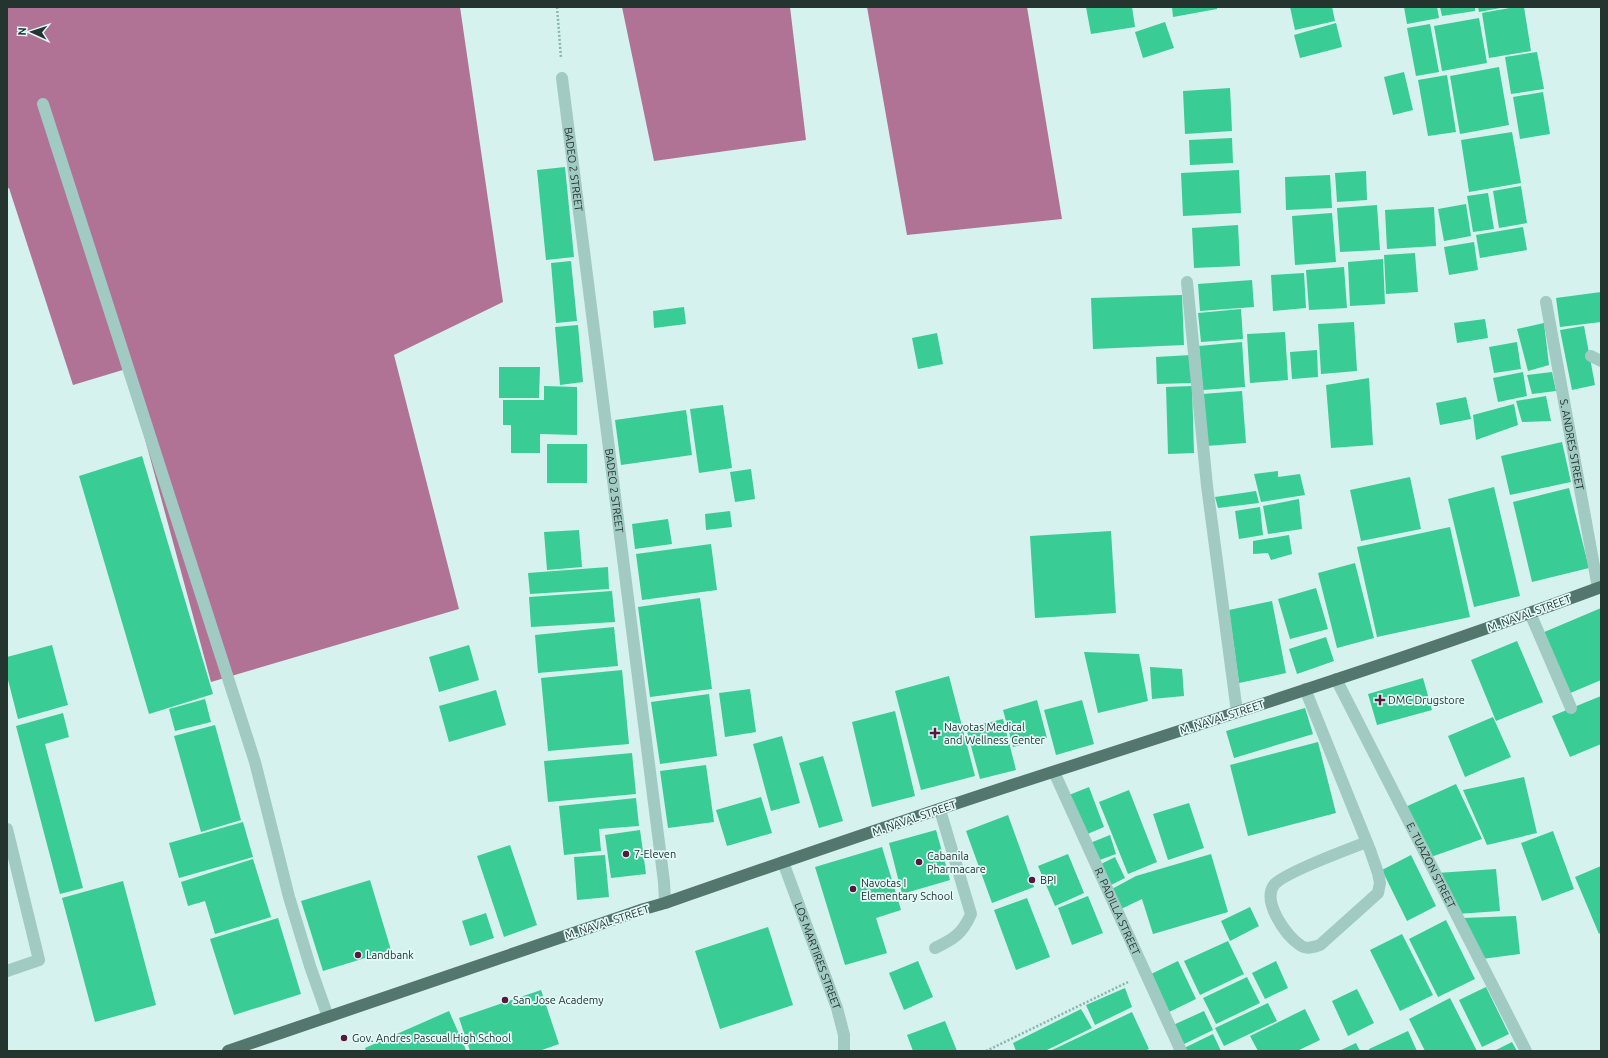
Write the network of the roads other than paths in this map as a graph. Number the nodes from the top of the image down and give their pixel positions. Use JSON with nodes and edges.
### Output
{"nodes":[{"id":1,"x":562,"y":78,"type":"road end"},
{"id":2,"x":43,"y":104,"type":"dead end"},
{"id":3,"x":1186,"y":282,"type":"dead end"},
{"id":4,"x":1546,"y":302,"type":"dead end"},
{"id":5,"x":1599,"y":587,"type":"edge"},
{"id":6,"x":1530,"y":613,"type":"junction"},
{"id":7,"x":1336,"y":679,"type":"junction"},
{"id":8,"x":1305,"y":689,"type":"junction"},
{"id":9,"x":1571,"y":708,"type":"dead end"},
{"id":10,"x":1237,"y":712,"type":"junction"},
{"id":11,"x":1054,"y":772,"type":"junction"},
{"id":12,"x":940,"y":810,"type":"junction"},
{"id":13,"x":7,"y":829,"type":"edge"},
{"id":14,"x":1366,"y":842,"type":"junction"},
{"id":15,"x":10,"y":855,"type":"edge"},
{"id":16,"x":783,"y":862,"type":"junction"},
{"id":17,"x":665,"y":903,"type":"junction"},
{"id":18,"x":935,"y":948,"type":"dead end"},
{"id":19,"x":7,"y":971,"type":"edge"},
{"id":20,"x":328,"y":1017,"type":"junction"},
{"id":21,"x":228,"y":1051,"type":"edge"},
{"id":22,"x":844,"y":1051,"type":"edge"},
{"id":23,"x":1181,"y":1051,"type":"edge"},
{"id":24,"x":1526,"y":1051,"type":"edge"}],
"edges":[{"from":1,"to":17,"type":"street","name":"BADEO 2 STREET"},
{"from":2,"to":20,"type":"street"},
{"from":3,"to":10,"type":"street"},
{"from":4,"to":5,"type":"street","name":"S. ANDRES STREET"},
{"from":5,"to":6,"type":"main road","name":"M. NAVAL STREET"},
{"from":6,"to":7,"type":"main road","name":"M. NAVAL STREET"},
{"from":6,"to":9,"type":"street"},
{"from":7,"to":8,"type":"main road","name":"M. NAVAL STREET"},
{"from":7,"to":24,"type":"street","name":"E. TUAZON STREET"},
{"from":8,"to":10,"type":"main road","name":"M. NAVAL STREET"},
{"from":8,"to":14,"type":"street"},
{"from":10,"to":11,"type":"main road","name":"M. NAVAL STREET"},
{"from":11,"to":12,"type":"main road","name":"M. NAVAL STREET"},
{"from":11,"to":23,"type":"street","name":"R. PADILLA STREET"},
{"from":12,"to":16,"type":"main road","name":"M. NAVAL STREET"},
{"from":12,"to":18,"type":"street"},
{"from":13,"to":15,"type":"street"},
{"from":14,"to":14,"type":"street"},
{"from":15,"to":19,"type":"street"},
{"from":16,"to":17,"type":"main road","name":"M. NAVAL STREET"},
{"from":16,"to":22,"type":"street","name":"LOS MARTIRES STREET"},
{"from":17,"to":20,"type":"main road","name":"M. NAVAL STREET"},
{"from":20,"to":21,"type":"main road","name":"M. NAVAL STREET"}]}
